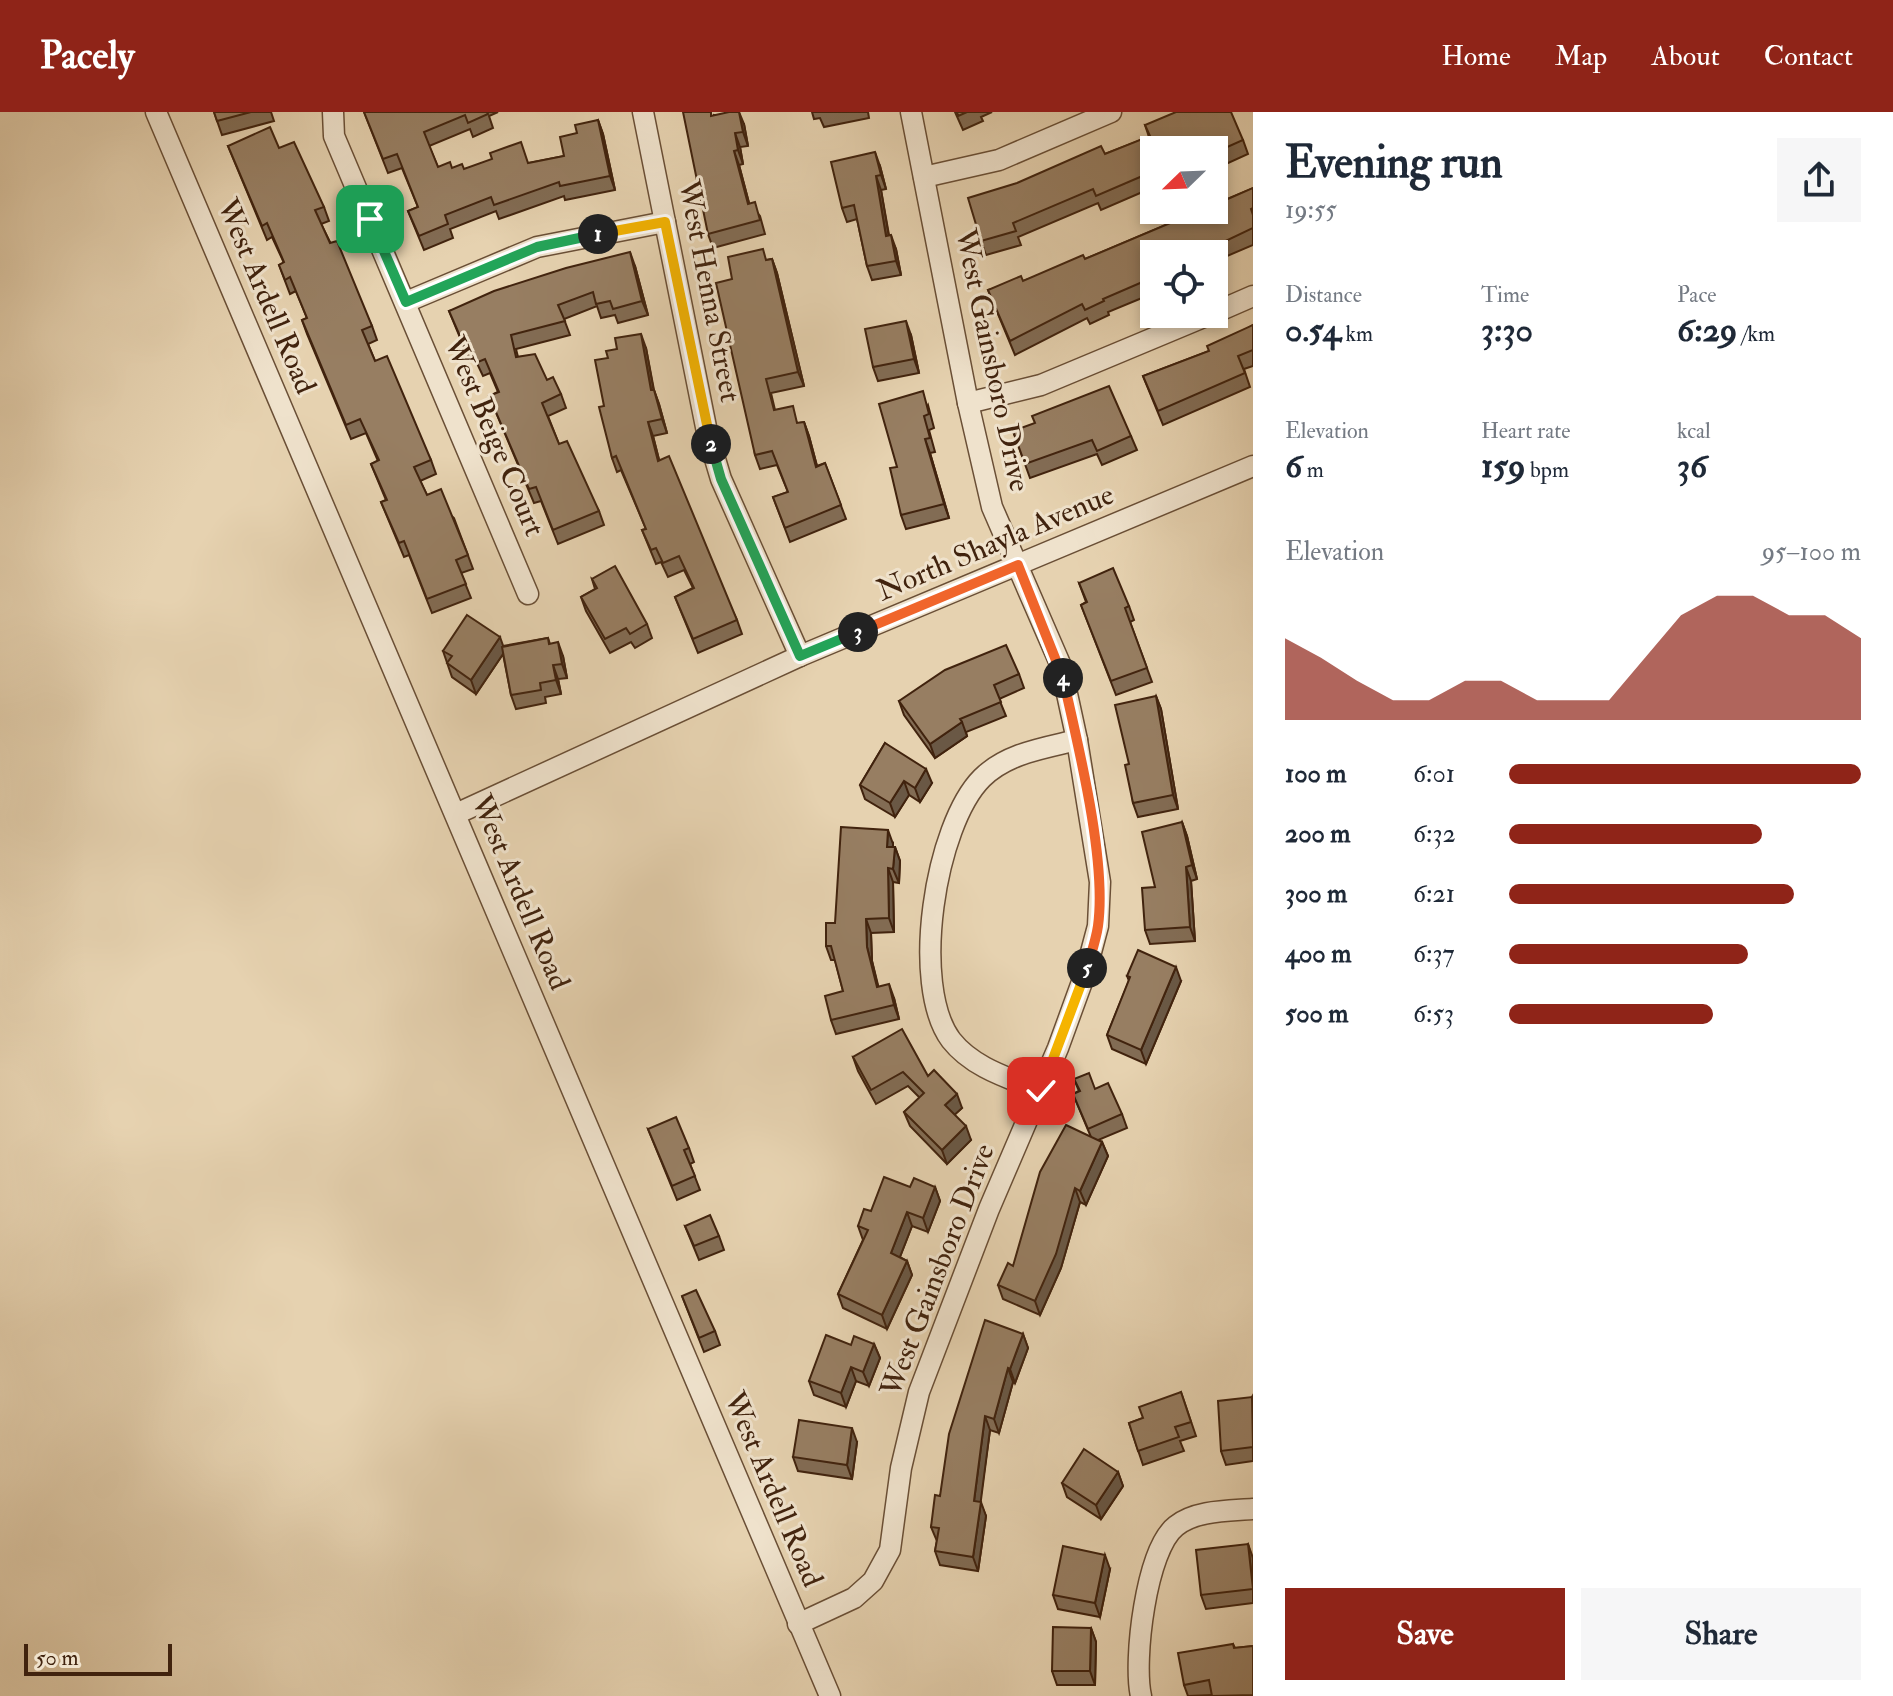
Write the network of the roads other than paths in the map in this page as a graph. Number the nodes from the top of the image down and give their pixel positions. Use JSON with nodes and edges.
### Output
{"nodes":[{"id":1,"x":156,"y":112,"type":"edge"},
{"id":2,"x":333,"y":112,"type":"edge"},
{"id":3,"x":643,"y":112,"type":"edge"},
{"id":4,"x":911,"y":112,"type":"edge"},
{"id":5,"x":1111,"y":112,"type":"edge"},
{"id":6,"x":924,"y":177,"type":"junction"},
{"id":7,"x":665,"y":222,"type":"junction"},
{"id":8,"x":1253,"y":296,"type":"edge"},
{"id":9,"x":406,"y":302,"type":"junction"},
{"id":10,"x":1228,"y":306,"type":"edge"},
{"id":11,"x":1176,"y":328,"type":"edge"},
{"id":12,"x":968,"y":403,"type":"junction"},
{"id":13,"x":1253,"y":466,"type":"edge"},
{"id":14,"x":1018,"y":565,"type":"junction"},
{"id":15,"x":528,"y":594,"type":"dead end"},
{"id":16,"x":800,"y":656,"type":"junction"},
{"id":17,"x":1077,"y":740,"type":"junction"},
{"id":18,"x":456,"y":814,"type":"junction"},
{"id":19,"x":1041,"y":1091,"type":"junction"},
{"id":20,"x":1253,"y":1509,"type":"edge"},
{"id":21,"x":798,"y":1624,"type":"junction"},
{"id":22,"x":830,"y":1696,"type":"edge"},
{"id":23,"x":1141,"y":1696,"type":"edge"}],
"edges":[{"from":1,"to":18,"type":"street","name":"West Ardell Road"},
{"from":2,"to":9,"type":"street","name":"West Beige Court"},
{"from":3,"to":7,"type":"street","name":"West Henna Street"},
{"from":4,"to":6,"type":"street","name":"West Gainsboro Drive"},
{"from":5,"to":6,"type":"street"},
{"from":6,"to":12,"type":"street","name":"West Gainsboro Drive"},
{"from":7,"to":9,"type":"street"},
{"from":7,"to":16,"type":"street","name":"West Henna Street"},
{"from":8,"to":10,"type":"street"},
{"from":9,"to":15,"type":"street","name":"West Beige Court"},
{"from":11,"to":12,"type":"street"},
{"from":12,"to":14,"type":"street","name":"West Gainsboro Drive"},
{"from":13,"to":14,"type":"street","name":"North Shayla Avenue"},
{"from":14,"to":16,"type":"street","name":"North Shayla Avenue"},
{"from":14,"to":17,"type":"street","name":"West Gainsboro Drive"},
{"from":16,"to":18,"type":"street","name":"North Shayla Avenue"},
{"from":17,"to":19,"type":"street","name":"West Gainsboro Drive"},
{"from":17,"to":19,"type":"street"},
{"from":18,"to":21,"type":"street","name":"West Ardell Road"},
{"from":19,"to":21,"type":"street","name":"West Gainsboro Drive"},
{"from":20,"to":23,"type":"street"},
{"from":21,"to":22,"type":"street","name":"West Ardell Road"}]}
